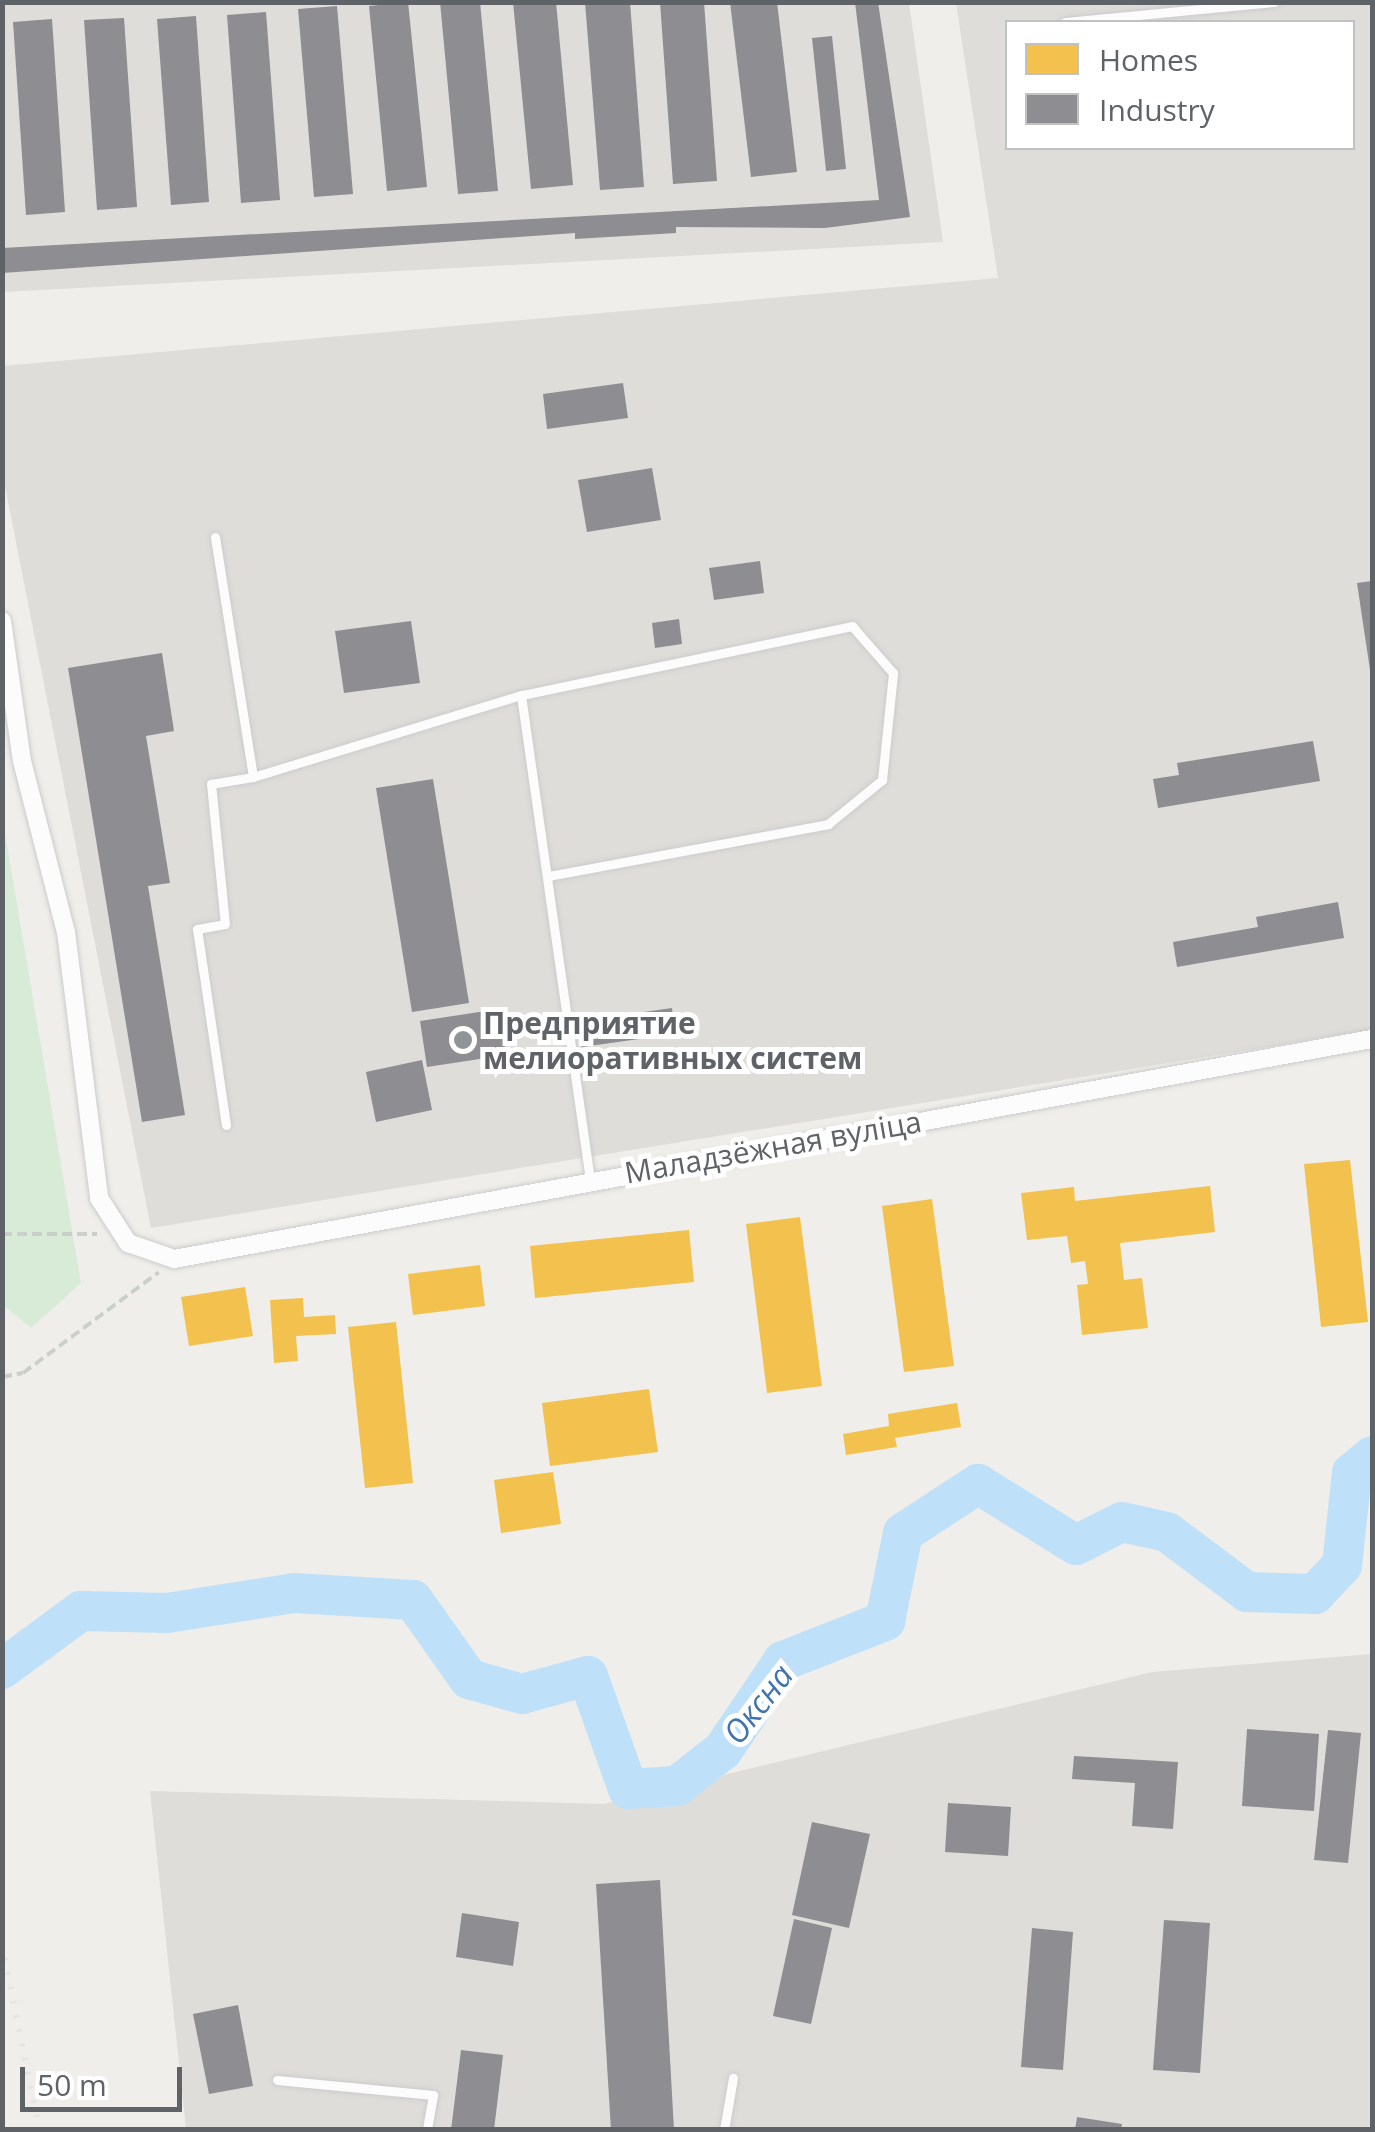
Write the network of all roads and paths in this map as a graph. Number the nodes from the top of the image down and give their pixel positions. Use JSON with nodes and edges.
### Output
{"nodes":[{"id":1,"x":1274,"y":2,"type":"edge"},
{"id":2,"x":1086,"y":20,"type":"edge"},
{"id":3,"x":215,"y":537,"type":"dead end"},
{"id":4,"x":2,"y":621,"type":"edge"},
{"id":5,"x":521,"y":696,"type":"junction"},
{"id":6,"x":253,"y":778,"type":"junction"},
{"id":7,"x":548,"y":876,"type":"junction"},
{"id":8,"x":1372,"y":1039,"type":"edge"},
{"id":9,"x":226,"y":1125,"type":"dead end"},
{"id":10,"x":590,"y":1180,"type":"junction"},
{"id":11,"x":122,"y":1233,"type":"junction"},
{"id":12,"x":2,"y":1234,"type":"edge"},
{"id":13,"x":174,"y":1260,"type":"junction"},
{"id":14,"x":2,"y":1377,"type":"edge"},
{"id":15,"x":733,"y":2078,"type":"dead end"},
{"id":16,"x":277,"y":2080,"type":"dead end"},
{"id":17,"x":427,"y":2130,"type":"edge"},
{"id":18,"x":724,"y":2130,"type":"edge"}],
"edges":[{"from":1,"to":2,"type":"lane"},
{"from":3,"to":6,"type":"lane"},
{"from":4,"to":11,"type":"street"},
{"from":5,"to":6,"type":"lane"},
{"from":5,"to":7,"type":"lane"},
{"from":5,"to":7,"type":"lane"},
{"from":6,"to":9,"type":"lane"},
{"from":7,"to":10,"type":"lane"},
{"from":8,"to":10,"type":"street","name":"Маладзёжная вуліца"},
{"from":10,"to":13,"type":"street","name":"Маладзёжная вуліца"},
{"from":11,"to":12,"type":"path"},
{"from":11,"to":13,"type":"street"},
{"from":13,"to":14,"type":"path"},
{"from":15,"to":18,"type":"lane"},
{"from":16,"to":17,"type":"lane"}]}
